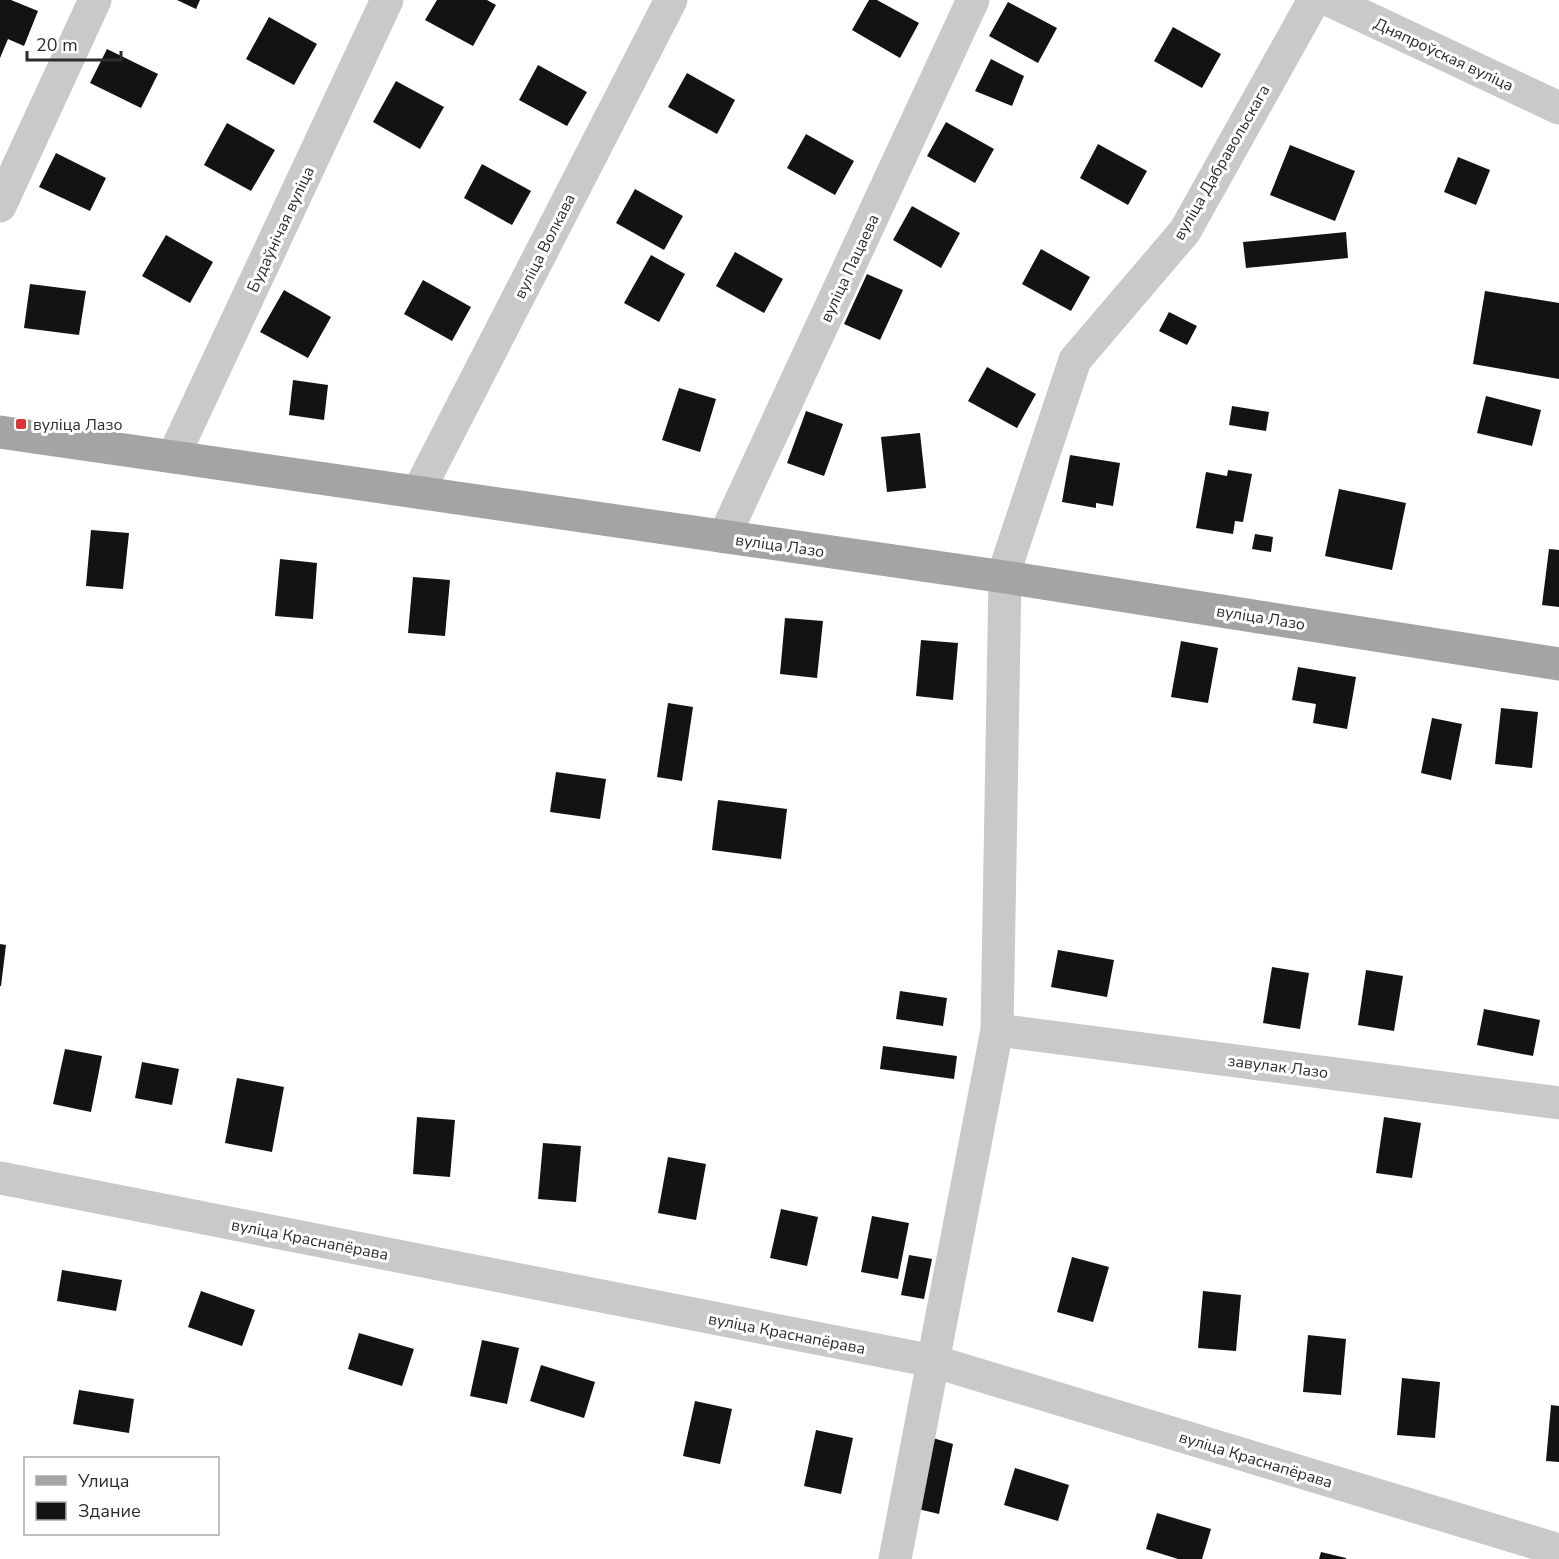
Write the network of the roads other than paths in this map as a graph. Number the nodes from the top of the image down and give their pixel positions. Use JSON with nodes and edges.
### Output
{"nodes":[{"id":1,"x":95,"y":0,"type":"edge"},
{"id":2,"x":387,"y":0,"type":"edge"},
{"id":3,"x":671,"y":0,"type":"edge"},
{"id":4,"x":974,"y":0,"type":"edge"},
{"id":5,"x":1314,"y":0,"type":"edge"},
{"id":6,"x":1329,"y":0,"type":"edge"},
{"id":7,"x":1559,"y":108,"type":"edge"},
{"id":8,"x":0,"y":206,"type":"edge"},
{"id":9,"x":0,"y":432,"type":"edge"},
{"id":10,"x":173,"y":457,"type":"junction"},
{"id":11,"x":418,"y":492,"type":"junction"},
{"id":12,"x":724,"y":537,"type":"junction"},
{"id":13,"x":1005,"y":577,"type":"junction"},
{"id":14,"x":1559,"y":664,"type":"edge"},
{"id":15,"x":997,"y":1030,"type":"junction"},
{"id":16,"x":1559,"y":1103,"type":"edge"},
{"id":17,"x":0,"y":1178,"type":"edge"},
{"id":18,"x":933,"y":1361,"type":"junction"},
{"id":19,"x":1559,"y":1551,"type":"edge"},
{"id":20,"x":895,"y":1559,"type":"edge"}],
"edges":[{"from":1,"to":8,"type":"street"},
{"from":2,"to":10,"type":"street","name":"Будаўнічая вуліца"},
{"from":3,"to":11,"type":"street","name":"вуліца Волкава"},
{"from":4,"to":12,"type":"street","name":"вуліца Пацаева"},
{"from":5,"to":13,"type":"street","name":"вуліца Дабравольскага"},
{"from":6,"to":7,"type":"street","name":"Дняпроўская вуліца"},
{"from":9,"to":10,"type":"main road","name":"вуліца Лазо"},
{"from":10,"to":11,"type":"main road","name":"вуліца Лазо"},
{"from":11,"to":12,"type":"main road","name":"вуліца Лазо"},
{"from":12,"to":13,"type":"main road","name":"вуліца Лазо"},
{"from":13,"to":14,"type":"main road","name":"вуліца Лазо"},
{"from":13,"to":15,"type":"street","name":"вуліца Дабравольскага"},
{"from":15,"to":16,"type":"street","name":"завулак Лазо"},
{"from":15,"to":18,"type":"street","name":"вуліца Дабравольскага"},
{"from":17,"to":18,"type":"street","name":"вуліца Краснапёрава"},
{"from":18,"to":19,"type":"street","name":"вуліца Краснапёрава"},
{"from":18,"to":20,"type":"street","name":"вуліца Дабравольскага"}]}
